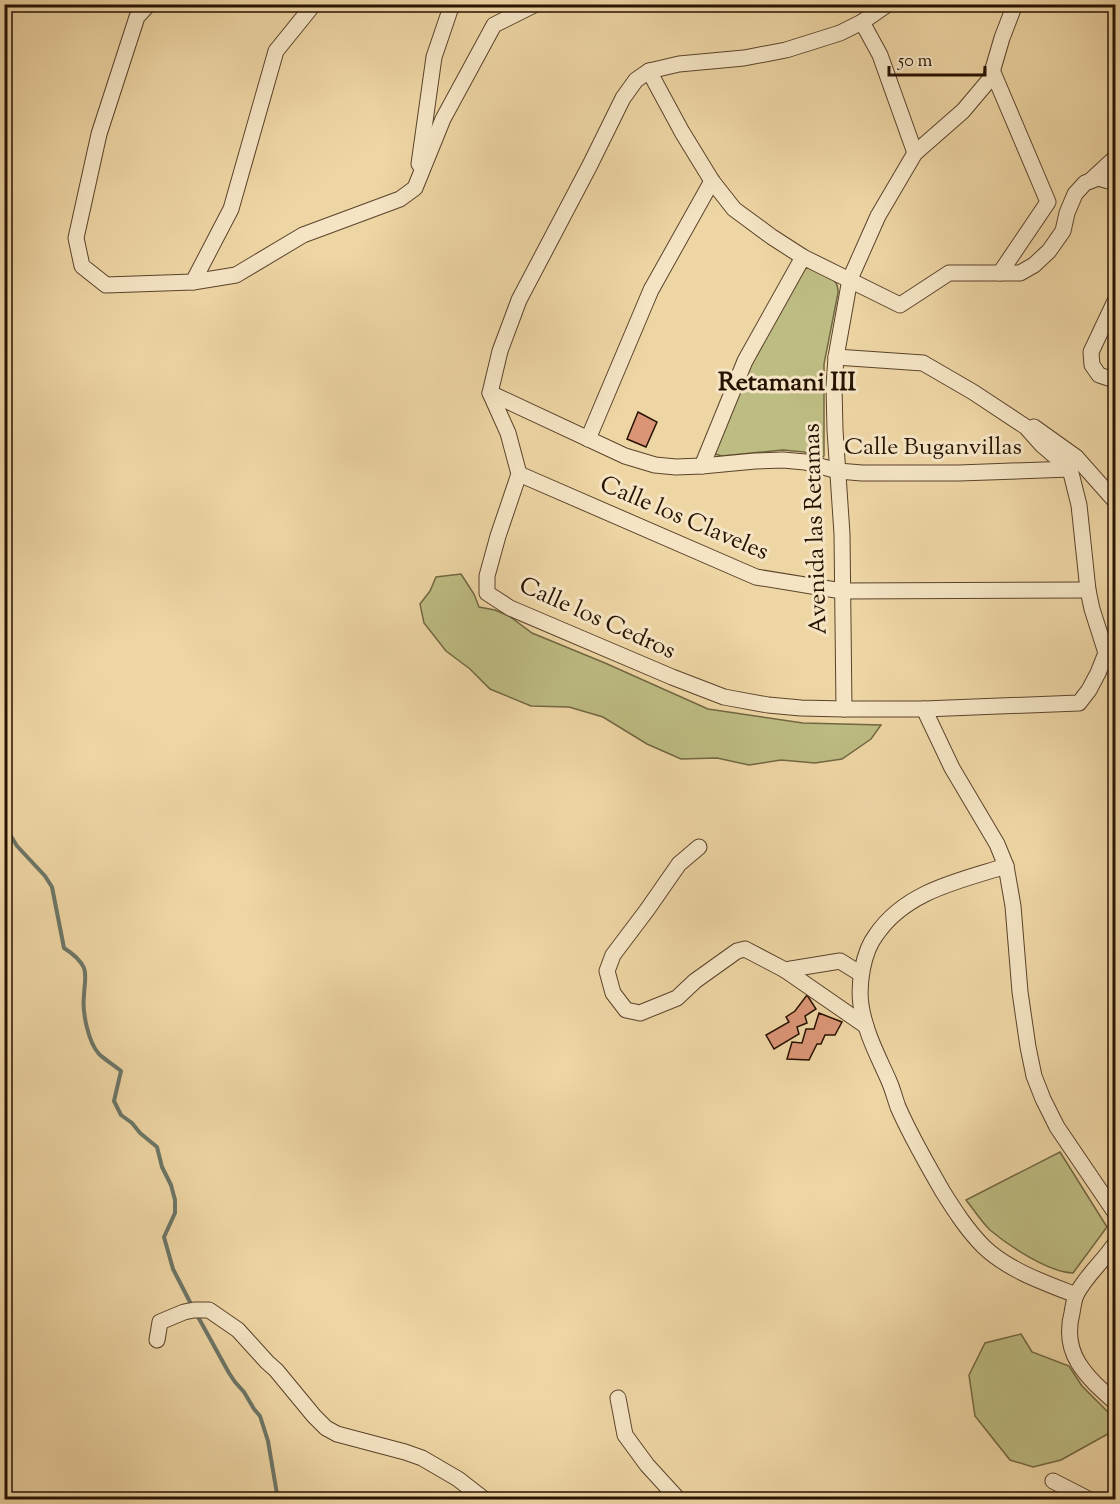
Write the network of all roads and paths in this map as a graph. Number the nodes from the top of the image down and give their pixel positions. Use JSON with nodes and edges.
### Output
{"nodes":[{"id":1,"x":149,"y":4,"type":"edge"},
{"id":2,"x":314,"y":4,"type":"edge"},
{"id":3,"x":454,"y":4,"type":"edge"},
{"id":4,"x":536,"y":4,"type":"edge"},
{"id":5,"x":888,"y":4,"type":"edge"},
{"id":6,"x":1015,"y":4,"type":"edge"},
{"id":7,"x":862,"y":22,"type":"junction"},
{"id":8,"x":992,"y":70,"type":"junction"},
{"id":9,"x":650,"y":71,"type":"junction"},
{"id":10,"x":915,"y":153,"type":"junction"},
{"id":11,"x":1116,"y":157,"type":"edge"},
{"id":12,"x":712,"y":181,"type":"junction"},
{"id":13,"x":1090,"y":181,"type":"junction"},
{"id":14,"x":1116,"y":183,"type":"edge"},
{"id":15,"x":415,"y":188,"type":"junction"},
{"id":16,"x":802,"y":257,"type":"junction"},
{"id":17,"x":1000,"y":273,"type":"junction"},
{"id":18,"x":850,"y":279,"type":"junction"},
{"id":19,"x":193,"y":282,"type":"junction"},
{"id":20,"x":1116,"y":299,"type":"edge"},
{"id":21,"x":836,"y":357,"type":"junction"},
{"id":22,"x":1116,"y":378,"type":"edge"},
{"id":23,"x":490,"y":393,"type":"junction"},
{"id":24,"x":1026,"y":427,"type":"junction"},
{"id":25,"x":588,"y":438,"type":"junction"},
{"id":26,"x":702,"y":466,"type":"junction"},
{"id":27,"x":1070,"y":469,"type":"junction"},
{"id":28,"x":838,"y":471,"type":"junction"},
{"id":29,"x":519,"y":474,"type":"junction"},
{"id":30,"x":1116,"y":502,"type":"edge"},
{"id":31,"x":1088,"y":590,"type":"junction"},
{"id":32,"x":842,"y":591,"type":"junction"},
{"id":33,"x":844,"y":709,"type":"junction"},
{"id":34,"x":924,"y":709,"type":"junction"},
{"id":35,"x":699,"y":847,"type":"dead end"},
{"id":36,"x":1006,"y":866,"type":"junction"},
{"id":37,"x":785,"y":970,"type":"junction"},
{"id":38,"x":861,"y":974,"type":"junction"},
{"id":39,"x":866,"y":1026,"type":"junction"},
{"id":40,"x":1116,"y":1214,"type":"edge"},
{"id":41,"x":1114,"y":1249,"type":"edge"},
{"id":42,"x":1076,"y":1295,"type":"junction"},
{"id":43,"x":157,"y":1340,"type":"dead end"},
{"id":44,"x":618,"y":1398,"type":"dead end"},
{"id":45,"x":1116,"y":1403,"type":"edge"},
{"id":46,"x":1053,"y":1481,"type":"dead end"},
{"id":47,"x":485,"y":1500,"type":"edge"},
{"id":48,"x":679,"y":1500,"type":"edge"},
{"id":49,"x":1090,"y":1500,"type":"edge"}],
"edges":[{"from":1,"to":19,"type":"street"},
{"from":2,"to":19,"type":"street"},
{"from":3,"to":15,"type":"street"},
{"from":4,"to":15,"type":"street"},
{"from":5,"to":7,"type":"street"},
{"from":6,"to":8,"type":"street","name":"Avenida las Retamas"},
{"from":7,"to":9,"type":"street"},
{"from":7,"to":10,"type":"street"},
{"from":8,"to":10,"type":"street","name":"Avenida las Retamas"},
{"from":8,"to":17,"type":"street"},
{"from":9,"to":12,"type":"street"},
{"from":9,"to":23,"type":"street"},
{"from":10,"to":18,"type":"street","name":"Avenida las Retamas"},
{"from":11,"to":13,"type":"street"},
{"from":12,"to":16,"type":"street"},
{"from":12,"to":25,"type":"street"},
{"from":13,"to":14,"type":"street"},
{"from":13,"to":17,"type":"street"},
{"from":15,"to":19,"type":"street"},
{"from":16,"to":18,"type":"street"},
{"from":16,"to":26,"type":"street"},
{"from":17,"to":18,"type":"street"},
{"from":18,"to":21,"type":"street","name":"Avenida las Retamas"},
{"from":20,"to":22,"type":"street"},
{"from":21,"to":24,"type":"street"},
{"from":21,"to":28,"type":"street","name":"Avenida las Retamas"},
{"from":23,"to":25,"type":"street","name":"Calle Buganvillas"},
{"from":23,"to":29,"type":"street"},
{"from":24,"to":27,"type":"street"},
{"from":24,"to":30,"type":"street"},
{"from":25,"to":26,"type":"street","name":"Calle Buganvillas"},
{"from":26,"to":28,"type":"street","name":"Calle Buganvillas"},
{"from":27,"to":28,"type":"street","name":"Calle Buganvillas"},
{"from":27,"to":31,"type":"street"},
{"from":28,"to":32,"type":"street","name":"Avenida las Retamas"},
{"from":29,"to":32,"type":"street","name":"Calle los Claveles"},
{"from":29,"to":33,"type":"street","name":"Calle los Cedros"},
{"from":31,"to":32,"type":"street","name":"Calle los Claveles"},
{"from":31,"to":34,"type":"street","name":"Calle los Cedros"},
{"from":32,"to":33,"type":"street","name":"Avenida las Retamas"},
{"from":33,"to":34,"type":"street","name":"Calle los Cedros"},
{"from":34,"to":36,"type":"street"},
{"from":35,"to":37,"type":"street"},
{"from":36,"to":38,"type":"street"},
{"from":36,"to":40,"type":"street"},
{"from":37,"to":38,"type":"street"},
{"from":37,"to":39,"type":"street"},
{"from":38,"to":39,"type":"street"},
{"from":39,"to":42,"type":"street"},
{"from":41,"to":42,"type":"street"},
{"from":42,"to":45,"type":"street"},
{"from":43,"to":47,"type":"street"},
{"from":44,"to":48,"type":"street"},
{"from":46,"to":49,"type":"street"}]}
